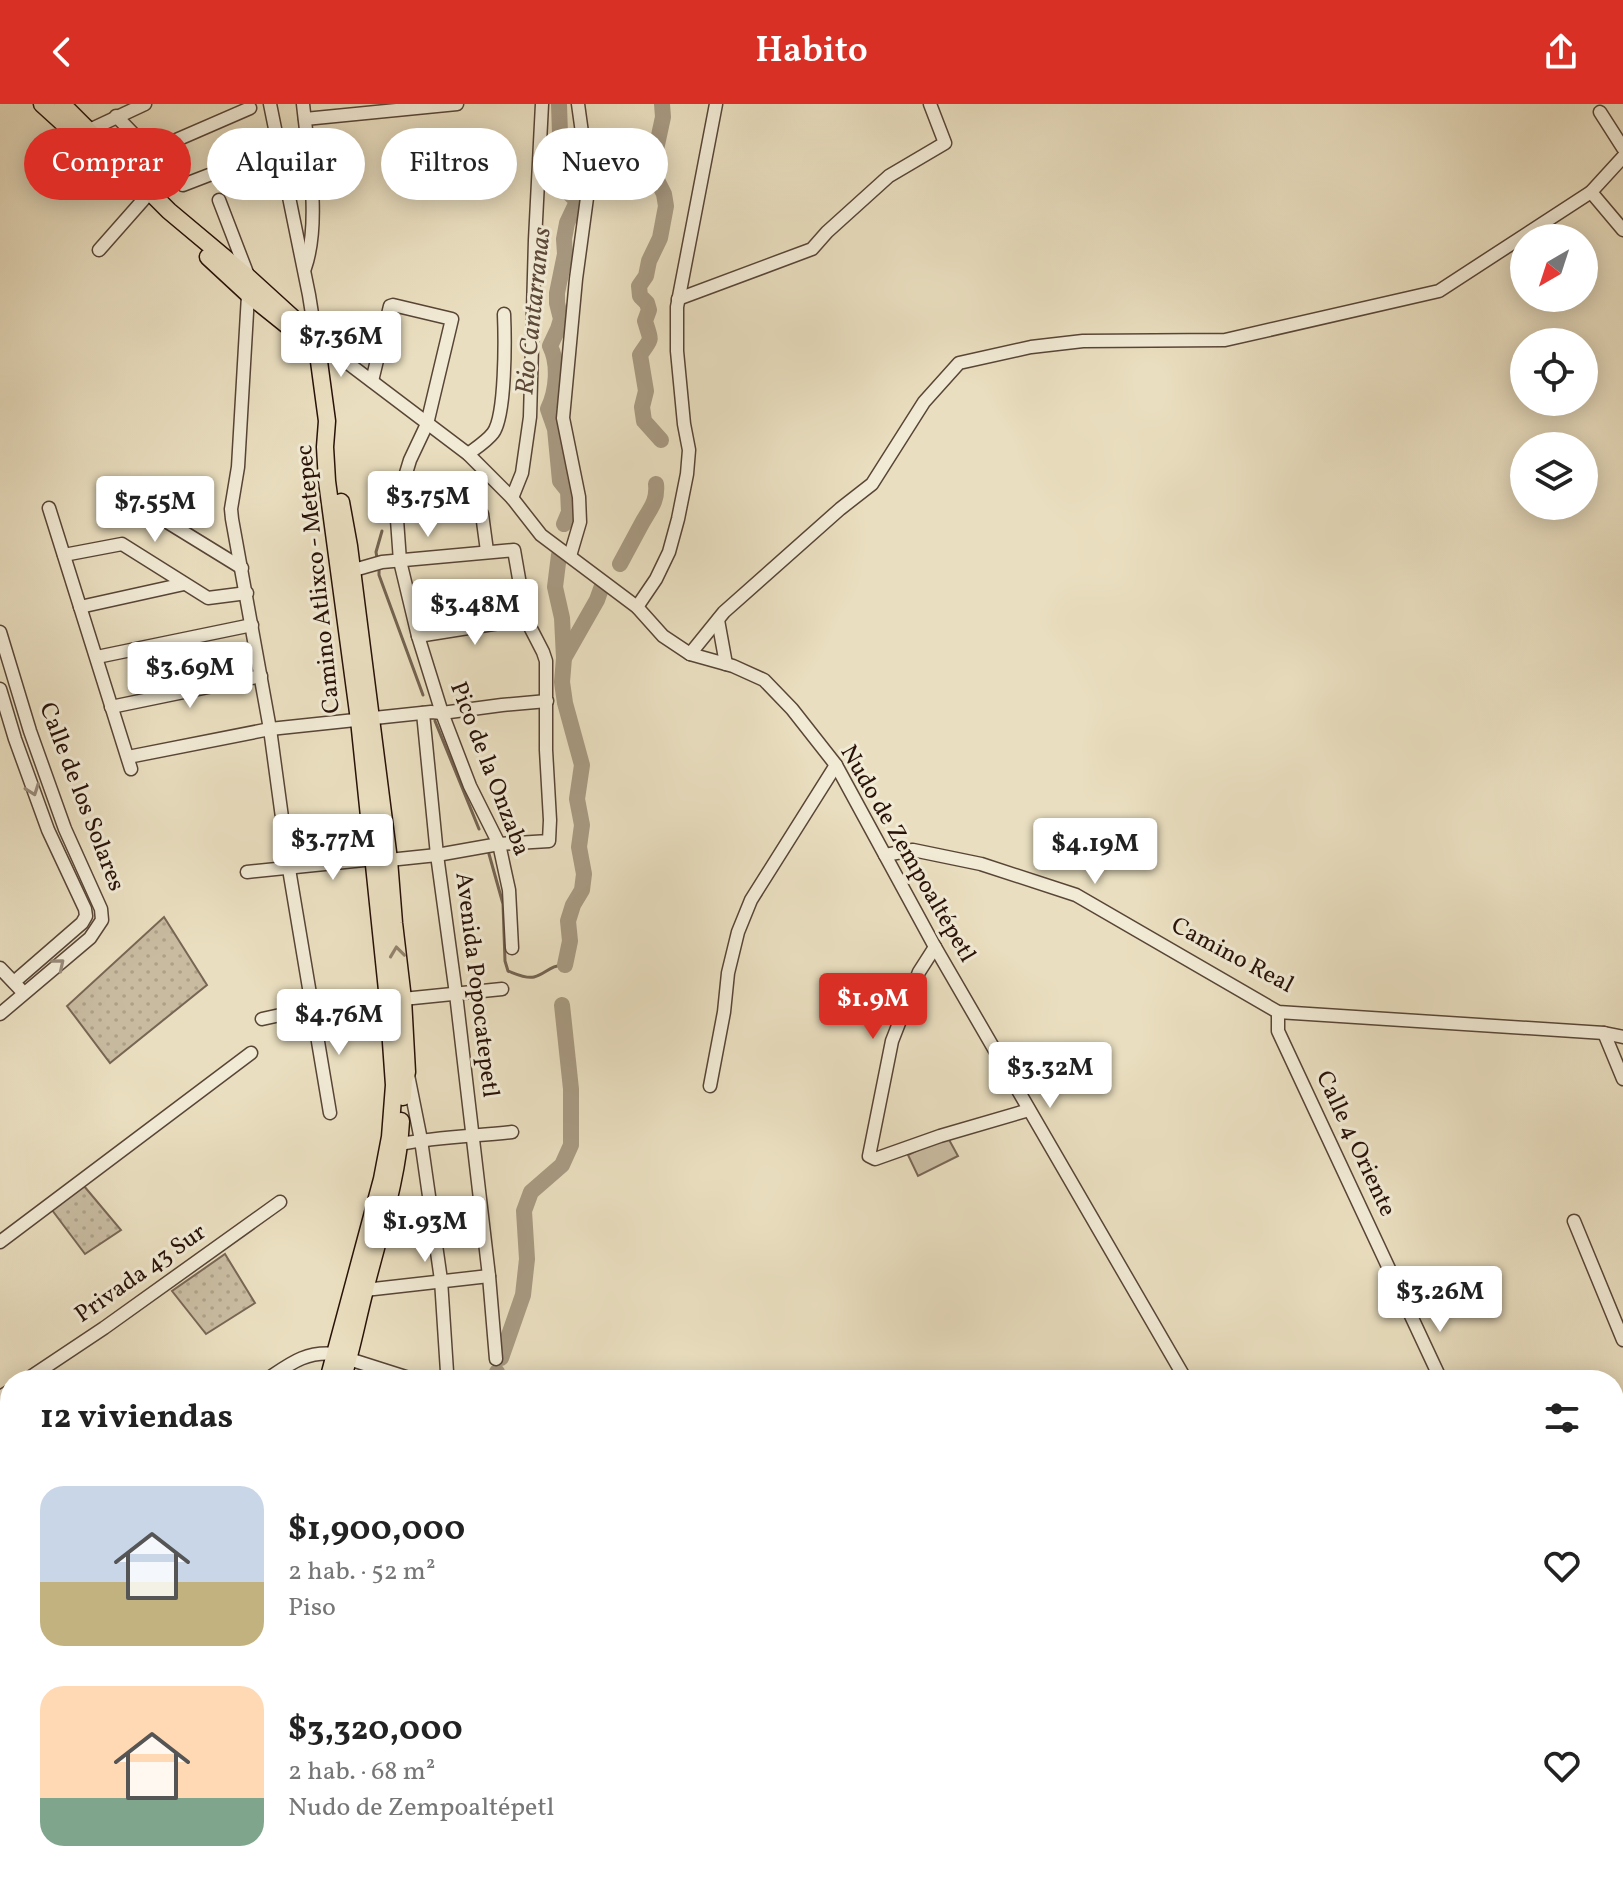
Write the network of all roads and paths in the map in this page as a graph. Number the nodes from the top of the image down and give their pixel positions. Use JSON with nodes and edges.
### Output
{"nodes":[{"id":1,"x":42,"y":104,"type":"edge"},
{"id":2,"x":62,"y":104,"type":"edge"},
{"id":3,"x":145,"y":104,"type":"edge"},
{"id":4,"x":270,"y":104,"type":"edge"},
{"id":5,"x":303,"y":104,"type":"edge"},
{"id":6,"x":457,"y":104,"type":"edge"},
{"id":7,"x":542,"y":104,"type":"edge"},
{"id":8,"x":578,"y":104,"type":"edge"},
{"id":9,"x":716,"y":104,"type":"edge"},
{"id":10,"x":930,"y":104,"type":"edge"},
{"id":11,"x":426,"y":105,"type":"edge"},
{"id":12,"x":250,"y":108,"type":"dead end"},
{"id":13,"x":1600,"y":112,"type":"dead end"},
{"id":14,"x":116,"y":116,"type":"junction"},
{"id":15,"x":305,"y":119,"type":"junction"},
{"id":16,"x":84,"y":128,"type":"edge"},
{"id":17,"x":87,"y":128,"type":"edge"},
{"id":18,"x":97,"y":128,"type":"edge"},
{"id":19,"x":128,"y":128,"type":"edge"},
{"id":20,"x":275,"y":128,"type":"edge"},
{"id":21,"x":191,"y":134,"type":"edge"},
{"id":22,"x":1623,"y":148,"type":"edge"},
{"id":23,"x":1623,"y":157,"type":"edge"},
{"id":24,"x":1591,"y":192,"type":"junction"},
{"id":25,"x":143,"y":200,"type":"edge"},
{"id":26,"x":145,"y":200,"type":"edge"},
{"id":27,"x":158,"y":200,"type":"edge"},
{"id":28,"x":219,"y":200,"type":"dead end"},
{"id":29,"x":290,"y":200,"type":"edge"},
{"id":30,"x":1623,"y":230,"type":"edge"},
{"id":31,"x":99,"y":250,"type":"dead end"},
{"id":32,"x":304,"y":271,"type":"junction"},
{"id":33,"x":249,"y":286,"type":"junction"},
{"id":34,"x":678,"y":299,"type":"junction"},
{"id":35,"x":504,"y":314,"type":"dead end"},
{"id":36,"x":318,"y":342,"type":"junction"},
{"id":37,"x":504,"y":375,"type":"junction"},
{"id":38,"x":530,"y":376,"type":"junction"},
{"id":39,"x":372,"y":381,"type":"junction"},
{"id":40,"x":427,"y":424,"type":"junction"},
{"id":41,"x":468,"y":454,"type":"junction"},
{"id":42,"x":512,"y":498,"type":"junction"},
{"id":43,"x":49,"y":508,"type":"dead end"},
{"id":44,"x":482,"y":514,"type":"dead end"},
{"id":45,"x":147,"y":520,"type":"dead end"},
{"id":46,"x":487,"y":551,"type":"junction"},
{"id":47,"x":64,"y":555,"type":"junction"},
{"id":48,"x":570,"y":556,"type":"junction"},
{"id":49,"x":400,"y":561,"type":"junction"},
{"id":50,"x":242,"y":568,"type":"junction"},
{"id":51,"x":346,"y":572,"type":"junction"},
{"id":52,"x":184,"y":584,"type":"junction"},
{"id":53,"x":247,"y":593,"type":"junction"},
{"id":54,"x":80,"y":607,"type":"junction"},
{"id":55,"x":637,"y":607,"type":"junction"},
{"id":56,"x":526,"y":619,"type":"junction"},
{"id":57,"x":718,"y":620,"type":"junction"},
{"id":58,"x":252,"y":625,"type":"junction"},
{"id":59,"x":0,"y":632,"type":"edge"},
{"id":60,"x":418,"y":636,"type":"junction"},
{"id":61,"x":690,"y":654,"type":"junction"},
{"id":62,"x":97,"y":657,"type":"junction"},
{"id":63,"x":726,"y":664,"type":"junction"},
{"id":64,"x":261,"y":676,"type":"junction"},
{"id":65,"x":0,"y":689,"type":"edge"},
{"id":66,"x":547,"y":701,"type":"junction"},
{"id":67,"x":111,"y":707,"type":"junction"},
{"id":68,"x":423,"y":713,"type":"junction"},
{"id":69,"x":442,"y":713,"type":"junction"},
{"id":70,"x":365,"y":720,"type":"junction"},
{"id":71,"x":270,"y":729,"type":"junction"},
{"id":72,"x":30,"y":731,"type":"junction"},
{"id":73,"x":15,"y":739,"type":"junction"},
{"id":74,"x":836,"y":765,"type":"junction"},
{"id":75,"x":499,"y":844,"type":"junction"},
{"id":76,"x":437,"y":855,"type":"junction"},
{"id":77,"x":885,"y":855,"type":"junction"},
{"id":78,"x":382,"y":860,"type":"junction"},
{"id":79,"x":289,"y":869,"type":"junction"},
{"id":80,"x":247,"y":872,"type":"dead end"},
{"id":81,"x":935,"y":947,"type":"junction"},
{"id":82,"x":512,"y":948,"type":"dead end"},
{"id":83,"x":0,"y":968,"type":"edge"},
{"id":84,"x":14,"y":982,"type":"junction"},
{"id":85,"x":502,"y":989,"type":"dead end"},
{"id":86,"x":24,"y":994,"type":"junction"},
{"id":87,"x":456,"y":994,"type":"junction"},
{"id":88,"x":395,"y":1000,"type":"junction"},
{"id":89,"x":312,"y":1008,"type":"junction"},
{"id":90,"x":1278,"y":1012,"type":"junction"},
{"id":91,"x":0,"y":1014,"type":"edge"},
{"id":92,"x":262,"y":1019,"type":"dead end"},
{"id":93,"x":1604,"y":1033,"type":"junction"},
{"id":94,"x":1623,"y":1037,"type":"edge"},
{"id":95,"x":251,"y":1053,"type":"dead end"},
{"id":96,"x":407,"y":1072,"type":"junction"},
{"id":97,"x":1623,"y":1079,"type":"edge"},
{"id":98,"x":710,"y":1086,"type":"dead end"},
{"id":99,"x":1029,"y":1110,"type":"junction"},
{"id":100,"x":330,"y":1113,"type":"dead end"},
{"id":101,"x":512,"y":1132,"type":"dead end"},
{"id":102,"x":472,"y":1137,"type":"junction"},
{"id":103,"x":421,"y":1140,"type":"junction"},
{"id":104,"x":400,"y":1144,"type":"junction"},
{"id":105,"x":280,"y":1202,"type":"dead end"},
{"id":106,"x":1574,"y":1221,"type":"dead end"},
{"id":107,"x":0,"y":1242,"type":"edge"},
{"id":108,"x":489,"y":1276,"type":"junction"},
{"id":109,"x":441,"y":1280,"type":"junction"},
{"id":110,"x":365,"y":1290,"type":"junction"},
{"id":111,"x":1623,"y":1340,"type":"edge"},
{"id":112,"x":347,"y":1358,"type":"junction"},
{"id":113,"x":496,"y":1359,"type":"dead end"},
{"id":114,"x":41,"y":1370,"type":"edge"},
{"id":115,"x":282,"y":1370,"type":"edge"},
{"id":116,"x":337,"y":1370,"type":"edge"},
{"id":117,"x":344,"y":1370,"type":"edge"},
{"id":118,"x":384,"y":1370,"type":"edge"},
{"id":119,"x":447,"y":1370,"type":"edge"},
{"id":120,"x":1180,"y":1370,"type":"edge"},
{"id":121,"x":1436,"y":1370,"type":"edge"}],
"edges":[{"from":1,"to":16,"type":"main road"},
{"from":2,"to":17,"type":"main road"},
{"from":3,"to":14,"type":"street"},
{"from":4,"to":20,"type":"street"},
{"from":5,"to":15,"type":"street"},
{"from":6,"to":11,"type":"street"},
{"from":7,"to":38,"type":"street"},
{"from":8,"to":48,"type":"street"},
{"from":9,"to":34,"type":"street"},
{"from":10,"to":34,"type":"street"},
{"from":11,"to":15,"type":"street"},
{"from":12,"to":21,"type":"street"},
{"from":13,"to":22,"type":"street"},
{"from":14,"to":18,"type":"street"},
{"from":14,"to":19,"type":"street"},
{"from":15,"to":32,"type":"street"},
{"from":23,"to":24,"type":"street"},
{"from":24,"to":30,"type":"street"},
{"from":24,"to":57,"type":"street"},
{"from":25,"to":31,"type":"street"},
{"from":26,"to":33,"type":"main road"},
{"from":27,"to":33,"type":"main road"},
{"from":28,"to":33,"type":"street"},
{"from":29,"to":32,"type":"street"},
{"from":32,"to":36,"type":"street"},
{"from":33,"to":36,"type":"main road"},
{"from":33,"to":50,"type":"street"},
{"from":34,"to":55,"type":"street"},
{"from":35,"to":37,"type":"street"},
{"from":36,"to":39,"type":"street","name":"Nudo de Zempoaltépetl"},
{"from":36,"to":51,"type":"main road","name":"Camino Atlixco - Metepec"},
{"from":37,"to":38,"type":"street"},
{"from":37,"to":41,"type":"street"},
{"from":38,"to":42,"type":"street"},
{"from":39,"to":40,"type":"street","name":"Nudo de Zempoaltépetl"},
{"from":39,"to":40,"type":"street","name":"Pico de la Onzaba"},
{"from":40,"to":41,"type":"street","name":"Nudo de Zempoaltépetl"},
{"from":40,"to":49,"type":"street","name":"Pico de la Onzaba"},
{"from":41,"to":42,"type":"street","name":"Nudo de Zempoaltépetl"},
{"from":42,"to":48,"type":"street","name":"Nudo de Zempoaltépetl"},
{"from":43,"to":47,"type":"street"},
{"from":44,"to":46,"type":"street"},
{"from":45,"to":50,"type":"street"},
{"from":46,"to":49,"type":"street"},
{"from":46,"to":56,"type":"street"},
{"from":47,"to":52,"type":"street"},
{"from":47,"to":54,"type":"street"},
{"from":48,"to":55,"type":"street","name":"Nudo de Zempoaltépetl"},
{"from":49,"to":51,"type":"street"},
{"from":49,"to":60,"type":"street","name":"Pico de la Onzaba"},
{"from":50,"to":53,"type":"street"},
{"from":51,"to":70,"type":"main road","name":"Camino Atlixco - Metepec"},
{"from":52,"to":53,"type":"street"},
{"from":52,"to":54,"type":"street"},
{"from":53,"to":58,"type":"street"},
{"from":54,"to":62,"type":"street"},
{"from":55,"to":61,"type":"street","name":"Nudo de Zempoaltépetl"},
{"from":56,"to":60,"type":"street"},
{"from":56,"to":66,"type":"street"},
{"from":57,"to":61,"type":"street"},
{"from":57,"to":63,"type":"street"},
{"from":58,"to":62,"type":"street"},
{"from":58,"to":64,"type":"street"},
{"from":59,"to":72,"type":"street","name":"Calle de los Solares"},
{"from":60,"to":69,"type":"street","name":"Pico de la Onzaba"},
{"from":61,"to":63,"type":"street","name":"Nudo de Zempoaltépetl"},
{"from":62,"to":67,"type":"street"},
{"from":63,"to":74,"type":"street","name":"Nudo de Zempoaltépetl"},
{"from":64,"to":67,"type":"street"},
{"from":64,"to":71,"type":"street"},
{"from":65,"to":73,"type":"street","name":"Calle de los Solares"},
{"from":66,"to":69,"type":"street"},
{"from":66,"to":75,"type":"street"},
{"from":67,"to":71,"type":"street"},
{"from":68,"to":69,"type":"street"},
{"from":68,"to":70,"type":"street"},
{"from":68,"to":76,"type":"street","name":"Avenida Popocatepetl"},
{"from":69,"to":75,"type":"street","name":"Pico de la Onzaba"},
{"from":70,"to":71,"type":"street"},
{"from":70,"to":78,"type":"main road","name":"Camino Atlixco - Metepec"},
{"from":71,"to":79,"type":"street"},
{"from":72,"to":73,"type":"street"},
{"from":86,"to":72,"type":"street","name":"Calle de los Solares","one_way":true},
{"from":73,"to":84,"type":"street","name":"Calle de los Solares","one_way":true},
{"from":74,"to":77,"type":"street","name":"Nudo de Zempoaltépetl"},
{"from":74,"to":98,"type":"street"},
{"from":75,"to":76,"type":"street"},
{"from":75,"to":82,"type":"street","name":"Pico de la Onzaba"},
{"from":76,"to":78,"type":"street"},
{"from":76,"to":87,"type":"street","name":"Avenida Popocatepetl"},
{"from":77,"to":81,"type":"street","name":"Nudo de Zempoaltépetl"},
{"from":77,"to":90,"type":"street","name":"Camino Real"},
{"from":78,"to":79,"type":"street"},
{"from":78,"to":88,"type":"main road","name":"Camino Atlixco - Metepec"},
{"from":79,"to":80,"type":"street"},
{"from":79,"to":89,"type":"street"},
{"from":81,"to":99,"type":"street","name":"Nudo de Zempoaltépetl"},
{"from":81,"to":99,"type":"street"},
{"from":83,"to":84,"type":"street"},
{"from":84,"to":86,"type":"street"},
{"from":85,"to":87,"type":"street"},
{"from":86,"to":91,"type":"street","name":"Calle de los Solares"},
{"from":87,"to":88,"type":"street"},
{"from":87,"to":102,"type":"street","name":"Avenida Popocatepetl"},
{"from":88,"to":89,"type":"street"},
{"from":88,"to":96,"type":"main road"},
{"from":88,"to":112,"type":"main road"},
{"from":89,"to":92,"type":"street"},
{"from":89,"to":100,"type":"street"},
{"from":90,"to":93,"type":"street","name":"Camino Real"},
{"from":90,"to":121,"type":"street","name":"Calle 4 Oriente"},
{"from":93,"to":94,"type":"street","name":"Camino Real"},
{"from":93,"to":97,"type":"street"},
{"from":95,"to":107,"type":"street"},
{"from":96,"to":103,"type":"street"},
{"from":96,"to":104,"type":"main road"},
{"from":99,"to":120,"type":"street","name":"Nudo de Zempoaltépetl"},
{"from":101,"to":102,"type":"street"},
{"from":102,"to":103,"type":"street"},
{"from":102,"to":108,"type":"street","name":"Avenida Popocatepetl"},
{"from":103,"to":104,"type":"street"},
{"from":103,"to":109,"type":"street"},
{"from":104,"to":110,"type":"main road"},
{"from":105,"to":114,"type":"street","name":"Privada 43 Sur"},
{"from":106,"to":111,"type":"street"},
{"from":108,"to":109,"type":"street"},
{"from":108,"to":113,"type":"street","name":"Avenida Popocatepetl"},
{"from":109,"to":110,"type":"street"},
{"from":109,"to":119,"type":"street"},
{"from":110,"to":112,"type":"main road"},
{"from":112,"to":115,"type":"street"},
{"from":112,"to":116,"type":"main road"},
{"from":112,"to":117,"type":"main road"},
{"from":112,"to":118,"type":"street"}]}
